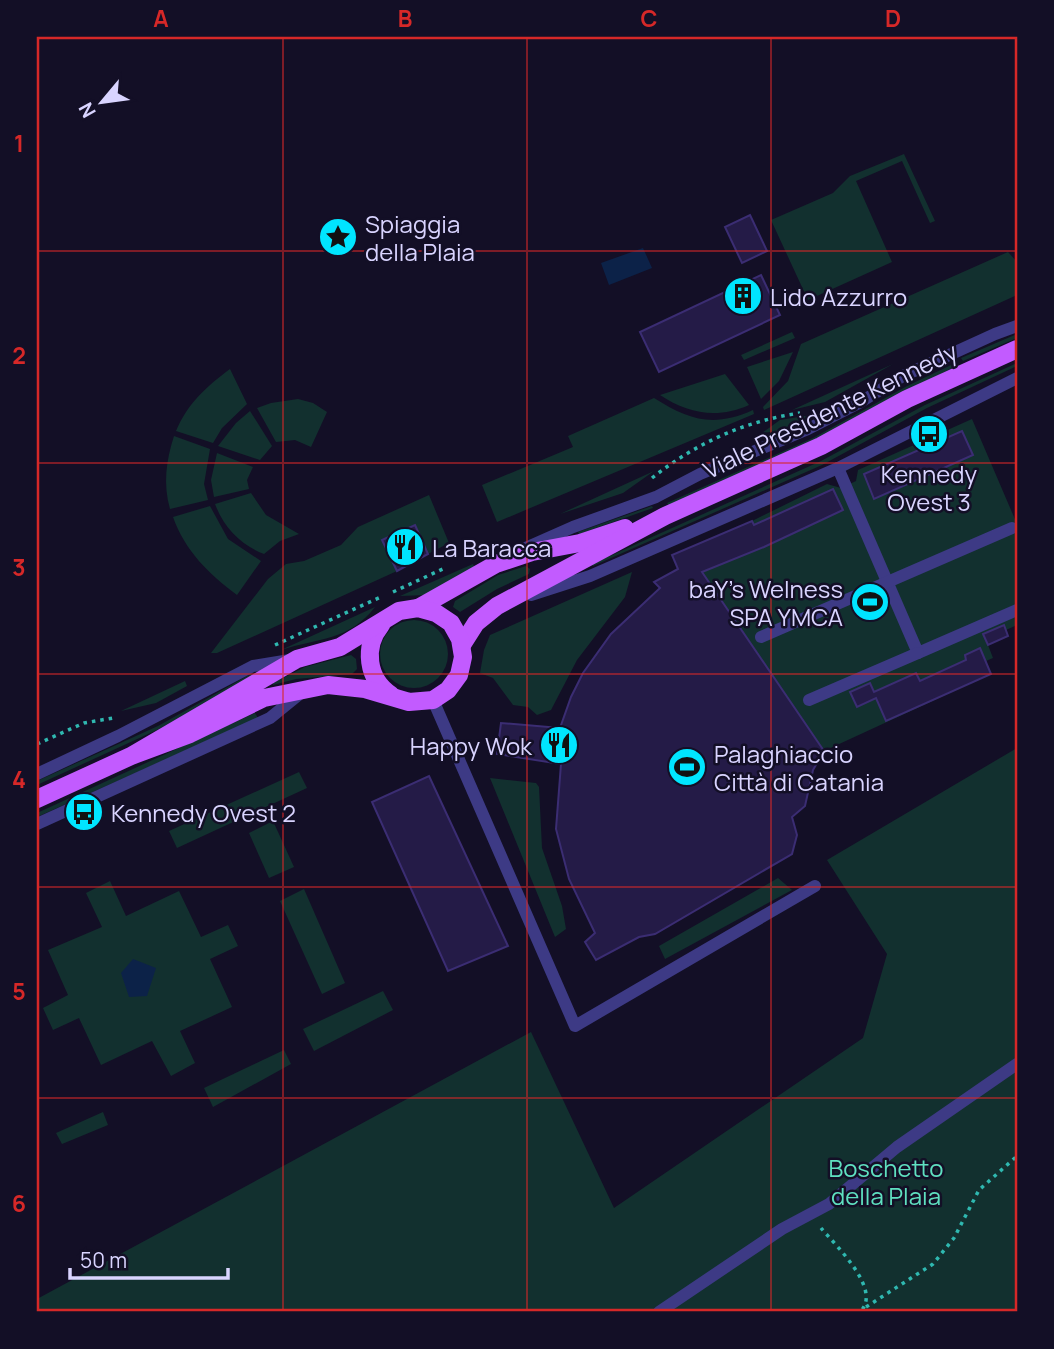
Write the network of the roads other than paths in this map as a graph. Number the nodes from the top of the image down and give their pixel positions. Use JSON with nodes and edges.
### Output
{"nodes":[{"id":1,"x":1017,"y":326,"type":"edge"},
{"id":2,"x":1017,"y":349,"type":"edge"},
{"id":3,"x":1017,"y":378,"type":"edge"},
{"id":4,"x":838,"y":468,"type":"junction"},
{"id":5,"x":665,"y":516,"type":"junction"},
{"id":6,"x":1013,"y":528,"type":"dead end"},
{"id":7,"x":496,"y":564,"type":"junction"},
{"id":8,"x":888,"y":582,"type":"junction"},
{"id":9,"x":498,"y":606,"type":"junction"},
{"id":10,"x":418,"y":608,"type":"junction"},
{"id":11,"x":1017,"y":610,"type":"edge"},
{"id":12,"x":383,"y":622,"type":"junction"},
{"id":13,"x":761,"y":637,"type":"dead end"},
{"id":14,"x":462,"y":645,"type":"junction"},
{"id":15,"x":918,"y":653,"type":"junction"},
{"id":16,"x":297,"y":659,"type":"junction"},
{"id":17,"x":309,"y":687,"type":"junction"},
{"id":18,"x":392,"y":696,"type":"junction"},
{"id":19,"x":433,"y":700,"type":"junction"},
{"id":20,"x":809,"y":700,"type":"dead end"},
{"id":21,"x":131,"y":756,"type":"junction"},
{"id":22,"x":37,"y":774,"type":"edge"},
{"id":23,"x":37,"y":799,"type":"edge"},
{"id":24,"x":37,"y":824,"type":"edge"},
{"id":25,"x":814,"y":886,"type":"dead end"},
{"id":26,"x":1017,"y":1065,"type":"edge"},
{"id":27,"x":659,"y":1312,"type":"edge"}],
"edges":[{"from":1,"to":7,"type":"lane"},
{"from":2,"to":5,"type":"main road","name":"Viale Presidente Kennedy"},
{"from":3,"to":4,"type":"lane"},
{"from":4,"to":8,"type":"lane"},
{"from":4,"to":9,"type":"lane"},
{"from":5,"to":7,"type":"main road"},
{"from":5,"to":9,"type":"main road"},
{"from":6,"to":8,"type":"lane"},
{"from":7,"to":10,"type":"main road"},
{"from":8,"to":13,"type":"lane"},
{"from":8,"to":15,"type":"lane"},
{"from":9,"to":14,"type":"main road"},
{"from":10,"to":12,"type":"main road"},
{"from":10,"to":14,"type":"main road"},
{"from":11,"to":15,"type":"lane"},
{"from":12,"to":16,"type":"main road"},
{"from":12,"to":18,"type":"main road"},
{"from":14,"to":19,"type":"main road"},
{"from":15,"to":20,"type":"lane"},
{"from":16,"to":21,"type":"main road"},
{"from":16,"to":22,"type":"lane"},
{"from":17,"to":18,"type":"main road"},
{"from":17,"to":21,"type":"main road"},
{"from":17,"to":24,"type":"lane"},
{"from":18,"to":19,"type":"main road"},
{"from":19,"to":25,"type":"lane"},
{"from":21,"to":23,"type":"main road"},
{"from":26,"to":27,"type":"lane"}]}
